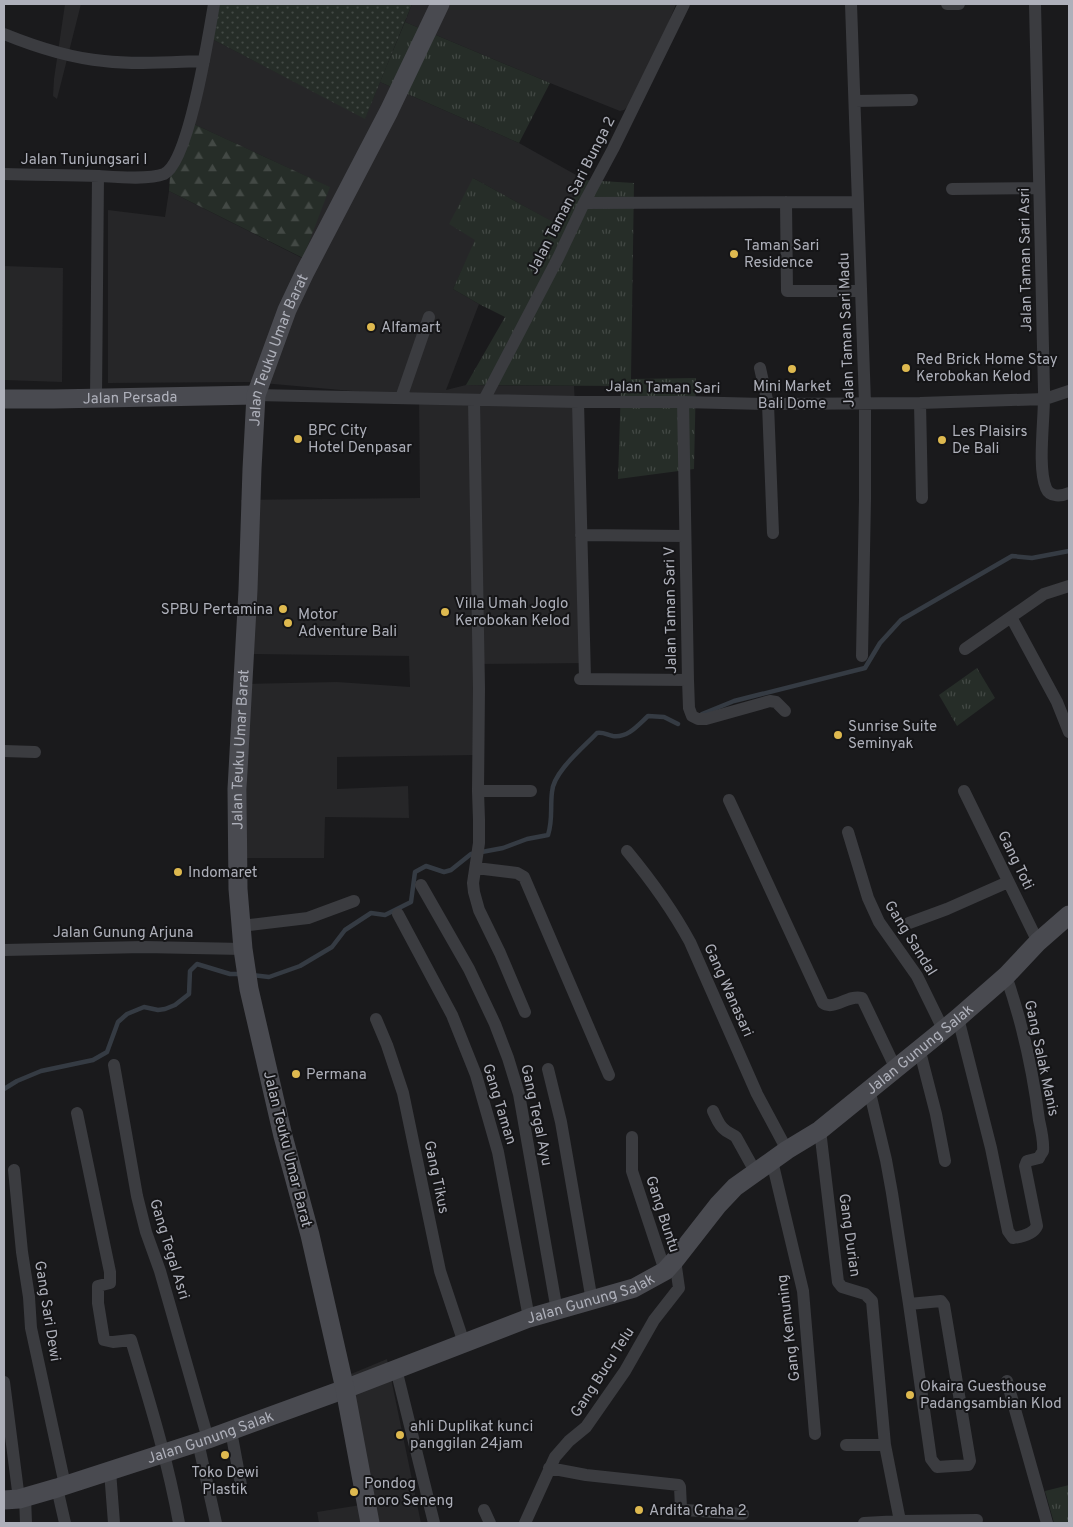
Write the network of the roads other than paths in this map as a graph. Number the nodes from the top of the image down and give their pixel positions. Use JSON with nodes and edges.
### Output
{"nodes":[{"id":1,"x":214,"y":4,"type":"edge"},
{"id":2,"x":440,"y":4,"type":"edge"},
{"id":3,"x":684,"y":4,"type":"edge"},
{"id":4,"x":851,"y":4,"type":"edge"},
{"id":5,"x":947,"y":4,"type":"edge"},
{"id":6,"x":959,"y":4,"type":"edge"},
{"id":7,"x":1035,"y":4,"type":"edge"},
{"id":8,"x":4,"y":34,"type":"edge"},
{"id":9,"x":204,"y":61,"type":"junction"},
{"id":10,"x":912,"y":100,"type":"dead end"},
{"id":11,"x":855,"y":101,"type":"junction"},
{"id":12,"x":4,"y":174,"type":"edge"},
{"id":13,"x":98,"y":176,"type":"junction"},
{"id":14,"x":1039,"y":188,"type":"junction"},
{"id":15,"x":952,"y":189,"type":"dead end"},
{"id":16,"x":786,"y":202,"type":"junction"},
{"id":17,"x":858,"y":202,"type":"junction"},
{"id":18,"x":584,"y":203,"type":"junction"},
{"id":19,"x":860,"y":291,"type":"junction"},
{"id":20,"x":429,"y":317,"type":"dead end"},
{"id":21,"x":760,"y":368,"type":"dead end"},
{"id":22,"x":1069,"y":391,"type":"edge"},
{"id":23,"x":256,"y":395,"type":"junction"},
{"id":24,"x":96,"y":398,"type":"junction"},
{"id":25,"x":401,"y":398,"type":"junction"},
{"id":26,"x":4,"y":399,"type":"edge"},
{"id":27,"x":1044,"y":399,"type":"junction"},
{"id":28,"x":479,"y":400,"type":"junction"},
{"id":29,"x":578,"y":402,"type":"junction"},
{"id":30,"x":683,"y":402,"type":"junction"},
{"id":31,"x":864,"y":403,"type":"junction"},
{"id":32,"x":920,"y":403,"type":"junction"},
{"id":33,"x":768,"y":404,"type":"junction"},
{"id":34,"x":1069,"y":493,"type":"edge"},
{"id":35,"x":922,"y":498,"type":"dead end"},
{"id":36,"x":773,"y":533,"type":"dead end"},
{"id":37,"x":581,"y":535,"type":"junction"},
{"id":38,"x":685,"y":536,"type":"junction"},
{"id":39,"x":1069,"y":586,"type":"edge"},
{"id":40,"x":1011,"y":617,"type":"junction"},
{"id":41,"x":964,"y":650,"type":"dead end"},
{"id":42,"x":862,"y":656,"type":"dead end"},
{"id":43,"x":688,"y":680,"type":"junction"},
{"id":44,"x":785,"y":711,"type":"dead end"},
{"id":45,"x":1069,"y":732,"type":"edge"},
{"id":46,"x":4,"y":751,"type":"edge"},
{"id":47,"x":35,"y":752,"type":"dead end"},
{"id":48,"x":478,"y":791,"type":"junction"},
{"id":49,"x":964,"y":791,"type":"dead end"},
{"id":50,"x":531,"y":792,"type":"dead end"},
{"id":51,"x":729,"y":800,"type":"dead end"},
{"id":52,"x":848,"y":832,"type":"dead end"},
{"id":53,"x":627,"y":851,"type":"dead end"},
{"id":54,"x":477,"y":865,"type":"junction"},
{"id":55,"x":1008,"y":882,"type":"junction"},
{"id":56,"x":421,"y":885,"type":"dead end"},
{"id":57,"x":354,"y":901,"type":"dead end"},
{"id":58,"x":398,"y":914,"type":"dead end"},
{"id":59,"x":1069,"y":914,"type":"edge"},
{"id":60,"x":910,"y":923,"type":"dead end"},
{"id":61,"x":241,"y":926,"type":"junction"},
{"id":62,"x":1038,"y":942,"type":"junction"},
{"id":63,"x":4,"y":950,"type":"edge"},
{"id":64,"x":244,"y":952,"type":"junction"},
{"id":65,"x":1006,"y":976,"type":"junction"},
{"id":66,"x":525,"y":1012,"type":"dead end"},
{"id":67,"x":376,"y":1019,"type":"dead end"},
{"id":68,"x":951,"y":1023,"type":"junction"},
{"id":69,"x":919,"y":1048,"type":"junction"},
{"id":70,"x":114,"y":1065,"type":"dead end"},
{"id":71,"x":895,"y":1067,"type":"junction"},
{"id":72,"x":548,"y":1069,"type":"dead end"},
{"id":73,"x":609,"y":1075,"type":"dead end"},
{"id":74,"x":869,"y":1089,"type":"junction"},
{"id":75,"x":713,"y":1111,"type":"dead end"},
{"id":76,"x":77,"y":1114,"type":"dead end"},
{"id":77,"x":820,"y":1130,"type":"junction"},
{"id":78,"x":632,"y":1137,"type":"dead end"},
{"id":79,"x":787,"y":1150,"type":"junction"},
{"id":80,"x":772,"y":1161,"type":"junction"},
{"id":81,"x":945,"y":1161,"type":"dead end"},
{"id":82,"x":14,"y":1170,"type":"dead end"},
{"id":83,"x":756,"y":1173,"type":"junction"},
{"id":84,"x":1037,"y":1226,"type":"joint"},
{"id":85,"x":670,"y":1265,"type":"junction"},
{"id":86,"x":592,"y":1301,"type":"junction"},
{"id":87,"x":910,"y":1304,"type":"junction"},
{"id":88,"x":557,"y":1310,"type":"junction"},
{"id":89,"x":529,"y":1318,"type":"junction"},
{"id":90,"x":464,"y":1343,"type":"junction"},
{"id":91,"x":396,"y":1369,"type":"junction"},
{"id":92,"x":1007,"y":1381,"type":"dead end"},
{"id":93,"x":4,"y":1382,"type":"edge"},
{"id":94,"x":345,"y":1389,"type":"junction"},
{"id":95,"x":231,"y":1431,"type":"junction"},
{"id":96,"x":815,"y":1434,"type":"dead end"},
{"id":97,"x":203,"y":1441,"type":"junction"},
{"id":98,"x":846,"y":1445,"type":"dead end"},
{"id":99,"x":885,"y":1445,"type":"junction"},
{"id":100,"x":164,"y":1453,"type":"junction"},
{"id":101,"x":549,"y":1468,"type":"junction"},
{"id":102,"x":110,"y":1471,"type":"junction"},
{"id":103,"x":241,"y":1484,"type":"dead end"},
{"id":104,"x":61,"y":1486,"type":"junction"},
{"id":105,"x":16,"y":1499,"type":"edge"},
{"id":106,"x":484,"y":1510,"type":"dead end"},
{"id":107,"x":744,"y":1514,"type":"dead end"},
{"id":108,"x":977,"y":1520,"type":"dead end"},
{"id":109,"x":900,"y":1521,"type":"junction"},
{"id":110,"x":26,"y":1523,"type":"edge"},
{"id":111,"x":64,"y":1523,"type":"edge"},
{"id":112,"x":114,"y":1523,"type":"edge"},
{"id":113,"x":179,"y":1523,"type":"edge"},
{"id":114,"x":216,"y":1523,"type":"edge"},
{"id":115,"x":370,"y":1523,"type":"edge"},
{"id":116,"x":434,"y":1523,"type":"edge"},
{"id":117,"x":490,"y":1523,"type":"edge"},
{"id":118,"x":525,"y":1523,"type":"edge"},
{"id":119,"x":864,"y":1523,"type":"edge"},
{"id":120,"x":1047,"y":1523,"type":"edge"}],
"edges":[{"from":1,"to":9,"type":"street","name":"Jalan Tunjungsari I"},
{"from":2,"to":23,"type":"main road","name":"Jalan Teuku Umar Barat"},
{"from":3,"to":18,"type":"street","name":"Jalan Taman Sari Bunga 2"},
{"from":4,"to":11,"type":"street","name":"Jalan Taman Sari Madu"},
{"from":5,"to":6,"type":"street"},
{"from":7,"to":14,"type":"street","name":"Jalan Taman Sari Asri"},
{"from":8,"to":9,"type":"street"},
{"from":9,"to":13,"type":"street","name":"Jalan Tunjungsari I"},
{"from":10,"to":11,"type":"street"},
{"from":11,"to":17,"type":"street","name":"Jalan Taman Sari Madu"},
{"from":12,"to":13,"type":"street","name":"Jalan Tunjungsari I"},
{"from":13,"to":24,"type":"street"},
{"from":14,"to":15,"type":"street"},
{"from":14,"to":27,"type":"street","name":"Jalan Taman Sari Asri"},
{"from":16,"to":17,"type":"street"},
{"from":16,"to":18,"type":"street"},
{"from":16,"to":19,"type":"street"},
{"from":17,"to":19,"type":"street","name":"Jalan Taman Sari Madu"},
{"from":18,"to":28,"type":"street","name":"Jalan Taman Sari Bunga 2"},
{"from":19,"to":31,"type":"street","name":"Jalan Taman Sari Madu"},
{"from":20,"to":25,"type":"street"},
{"from":21,"to":33,"type":"street"},
{"from":22,"to":27,"type":"street","name":"Jalan Taman Sari"},
{"from":23,"to":24,"type":"main road","name":"Jalan Persada"},
{"from":23,"to":25,"type":"street","name":"Jalan Taman Sari"},
{"from":23,"to":61,"type":"main road","name":"Jalan Teuku Umar Barat"},
{"from":24,"to":26,"type":"main road","name":"Jalan Persada"},
{"from":25,"to":28,"type":"street","name":"Jalan Taman Sari"},
{"from":27,"to":32,"type":"street","name":"Jalan Taman Sari"},
{"from":27,"to":34,"type":"street","name":"Jalan Taman Sari Asri"},
{"from":28,"to":29,"type":"street","name":"Jalan Taman Sari"},
{"from":28,"to":48,"type":"street"},
{"from":29,"to":30,"type":"street","name":"Jalan Taman Sari"},
{"from":29,"to":37,"type":"street"},
{"from":30,"to":33,"type":"street","name":"Jalan Taman Sari"},
{"from":30,"to":38,"type":"street","name":"Jalan Taman Sari V"},
{"from":31,"to":32,"type":"street","name":"Jalan Taman Sari"},
{"from":31,"to":33,"type":"street","name":"Jalan Taman Sari"},
{"from":31,"to":42,"type":"street","name":"Jalan Taman Sari Madu"},
{"from":32,"to":35,"type":"street"},
{"from":33,"to":36,"type":"street"},
{"from":37,"to":38,"type":"street"},
{"from":37,"to":43,"type":"street"},
{"from":38,"to":43,"type":"street","name":"Jalan Taman Sari V"},
{"from":39,"to":40,"type":"street"},
{"from":40,"to":41,"type":"street"},
{"from":40,"to":45,"type":"street"},
{"from":43,"to":44,"type":"street","name":"Jalan Taman Sari V"},
{"from":46,"to":47,"type":"street"},
{"from":48,"to":50,"type":"street"},
{"from":48,"to":54,"type":"street"},
{"from":49,"to":55,"type":"street","name":"Gang Toti"},
{"from":51,"to":71,"type":"street"},
{"from":52,"to":68,"type":"street","name":"Gang Sandal"},
{"from":53,"to":79,"type":"street","name":"Gang Wanasari"},
{"from":54,"to":66,"type":"street"},
{"from":54,"to":73,"type":"street"},
{"from":55,"to":60,"type":"street"},
{"from":55,"to":62,"type":"street","name":"Gang Toti"},
{"from":56,"to":88,"type":"street","name":"Gang Tegal Ayu"},
{"from":57,"to":61,"type":"street"},
{"from":58,"to":89,"type":"street","name":"Gang Taman"},
{"from":59,"to":62,"type":"main road","name":"Jalan Gunung Salak"},
{"from":61,"to":64,"type":"main road","name":"Jalan Teuku Umar Barat"},
{"from":62,"to":65,"type":"main road","name":"Jalan Gunung Salak"},
{"from":63,"to":64,"type":"street","name":"Jalan Gunung Arjuna"},
{"from":64,"to":94,"type":"main road","name":"Jalan Teuku Umar Barat"},
{"from":65,"to":68,"type":"main road","name":"Jalan Gunung Salak"},
{"from":65,"to":84,"type":"street","name":"Gang Salak Manis"},
{"from":67,"to":90,"type":"street","name":"Gang Tikus"},
{"from":68,"to":69,"type":"main road","name":"Jalan Gunung Salak"},
{"from":68,"to":84,"type":"street","name":"Gang Sandal"},
{"from":69,"to":71,"type":"main road","name":"Jalan Gunung Salak"},
{"from":69,"to":81,"type":"street"},
{"from":70,"to":97,"type":"street","name":"Gang Tegal Asri"},
{"from":71,"to":74,"type":"main road","name":"Jalan Gunung Salak"},
{"from":72,"to":86,"type":"street"},
{"from":74,"to":77,"type":"main road","name":"Jalan Gunung Salak"},
{"from":74,"to":87,"type":"street"},
{"from":75,"to":83,"type":"street"},
{"from":76,"to":100,"type":"street"},
{"from":77,"to":79,"type":"main road","name":"Jalan Gunung Salak"},
{"from":77,"to":99,"type":"street","name":"Gang Durian"},
{"from":78,"to":85,"type":"street","name":"Gang Buntu"},
{"from":79,"to":80,"type":"main road","name":"Jalan Gunung Salak"},
{"from":80,"to":83,"type":"main road","name":"Jalan Gunung Salak"},
{"from":80,"to":96,"type":"street","name":"Gang Kemuning"},
{"from":82,"to":104,"type":"street","name":"Gang Sari Dewi"},
{"from":83,"to":85,"type":"main road","name":"Jalan Gunung Salak"},
{"from":85,"to":86,"type":"main road","name":"Jalan Gunung Salak"},
{"from":85,"to":101,"type":"street","name":"Gang Bucu Telu"},
{"from":86,"to":88,"type":"main road","name":"Jalan Gunung Salak"},
{"from":87,"to":87,"type":"street"},
{"from":88,"to":89,"type":"main road","name":"Jalan Gunung Salak"},
{"from":89,"to":90,"type":"main road","name":"Jalan Gunung Salak"},
{"from":90,"to":91,"type":"main road","name":"Jalan Gunung Salak"},
{"from":91,"to":94,"type":"main road","name":"Jalan Gunung Salak"},
{"from":91,"to":116,"type":"street"},
{"from":92,"to":120,"type":"street"},
{"from":93,"to":105,"type":"street"},
{"from":94,"to":95,"type":"main road","name":"Jalan Gunung Salak"},
{"from":94,"to":115,"type":"main road","name":"Jalan Teuku Umar Barat"},
{"from":95,"to":97,"type":"main road","name":"Jalan Gunung Salak"},
{"from":95,"to":103,"type":"street"},
{"from":97,"to":100,"type":"main road","name":"Jalan Gunung Salak"},
{"from":97,"to":114,"type":"street","name":"Gang Tegal Asri"},
{"from":98,"to":99,"type":"street"},
{"from":99,"to":109,"type":"street","name":"Gang Durian"},
{"from":100,"to":102,"type":"main road","name":"Jalan Gunung Salak"},
{"from":100,"to":113,"type":"street"},
{"from":101,"to":107,"type":"street"},
{"from":101,"to":118,"type":"street","name":"Gang Bucu Telu"},
{"from":102,"to":104,"type":"main road","name":"Jalan Gunung Salak"},
{"from":102,"to":112,"type":"street"},
{"from":104,"to":105,"type":"main road","name":"Jalan Gunung Salak"},
{"from":104,"to":111,"type":"street","name":"Gang Sari Dewi"},
{"from":105,"to":110,"type":"street"},
{"from":106,"to":117,"type":"street"},
{"from":108,"to":109,"type":"street"},
{"from":109,"to":119,"type":"street"}]}
